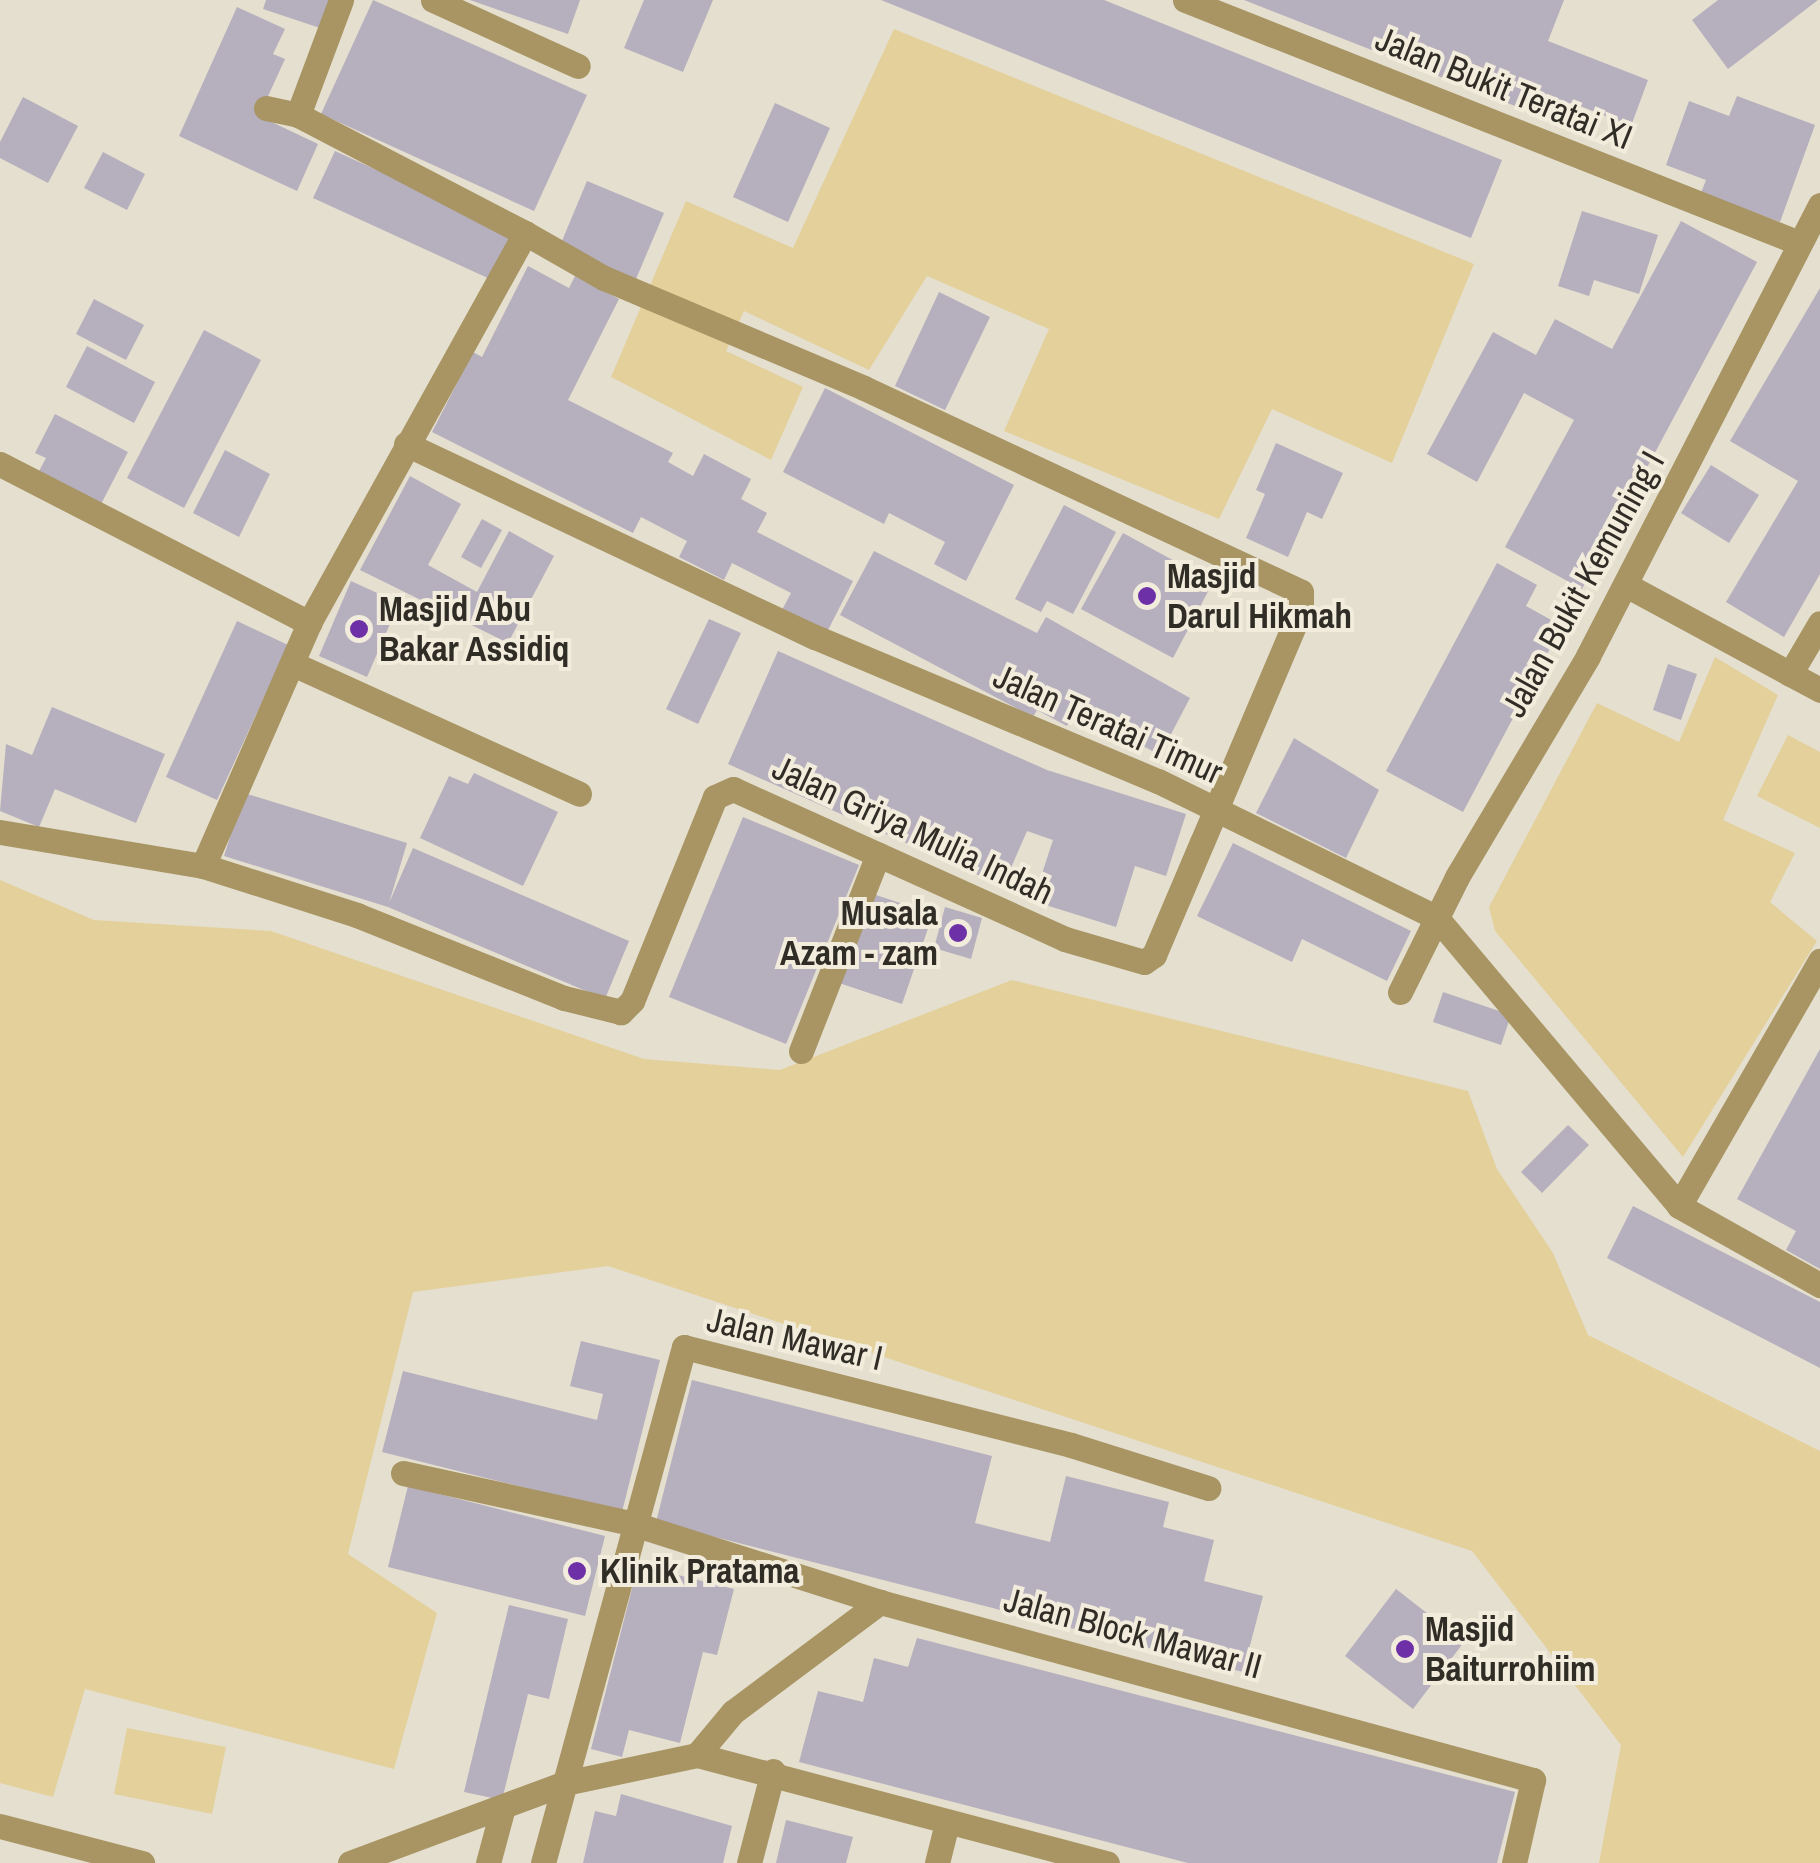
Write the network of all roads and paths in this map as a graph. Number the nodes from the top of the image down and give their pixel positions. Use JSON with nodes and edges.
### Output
{"nodes":[{"id":1,"x":341,"y":0,"type":"edge"},
{"id":2,"x":433,"y":0,"type":"edge"},
{"id":3,"x":1185,"y":0,"type":"edge"},
{"id":4,"x":578,"y":66,"type":"dead end"},
{"id":5,"x":266,"y":108,"type":"dead end"},
{"id":6,"x":298,"y":115,"type":"junction"},
{"id":7,"x":1820,"y":205,"type":"edge"},
{"id":8,"x":525,"y":232,"type":"junction"},
{"id":9,"x":1797,"y":242,"type":"junction"},
{"id":10,"x":406,"y":444,"type":"junction"},
{"id":11,"x":0,"y":464,"type":"edge"},
{"id":12,"x":1626,"y":585,"type":"junction"},
{"id":13,"x":1820,"y":623,"type":"edge"},
{"id":14,"x":309,"y":624,"type":"junction"},
{"id":15,"x":293,"y":664,"type":"junction"},
{"id":16,"x":1790,"y":674,"type":"junction"},
{"id":17,"x":1820,"y":690,"type":"edge"},
{"id":18,"x":579,"y":794,"type":"dead end"},
{"id":19,"x":1214,"y":809,"type":"junction"},
{"id":20,"x":0,"y":832,"type":"edge"},
{"id":21,"x":878,"y":854,"type":"junction"},
{"id":22,"x":203,"y":866,"type":"junction"},
{"id":23,"x":1436,"y":918,"type":"junction"},
{"id":24,"x":1820,"y":961,"type":"edge"},
{"id":25,"x":1400,"y":992,"type":"dead end"},
{"id":26,"x":802,"y":1050,"type":"dead end"},
{"id":27,"x":1679,"y":1206,"type":"junction"},
{"id":28,"x":1820,"y":1285,"type":"edge"},
{"id":29,"x":403,"y":1473,"type":"dead end"},
{"id":30,"x":1208,"y":1488,"type":"dead end"},
{"id":31,"x":634,"y":1524,"type":"junction"},
{"id":32,"x":880,"y":1602,"type":"junction"},
{"id":33,"x":696,"y":1755,"type":"junction"},
{"id":34,"x":773,"y":1771,"type":"junction"},
{"id":35,"x":566,"y":1783,"type":"junction"},
{"id":36,"x":502,"y":1807,"type":"junction"},
{"id":37,"x":947,"y":1824,"type":"junction"},
{"id":38,"x":0,"y":1826,"type":"edge"},
{"id":39,"x":142,"y":1863,"type":"edge"},
{"id":40,"x":350,"y":1863,"type":"edge"},
{"id":41,"x":488,"y":1863,"type":"edge"},
{"id":42,"x":543,"y":1863,"type":"edge"},
{"id":43,"x":748,"y":1863,"type":"edge"},
{"id":44,"x":937,"y":1863,"type":"edge"},
{"id":45,"x":1107,"y":1863,"type":"edge"},
{"id":46,"x":1514,"y":1863,"type":"edge"}],
"edges":[{"from":1,"to":6,"type":"street"},
{"from":2,"to":4,"type":"street"},
{"from":3,"to":9,"type":"street","name":"Jalan Bukit Teratai XI"},
{"from":5,"to":6,"type":"street"},
{"from":6,"to":8,"type":"street"},
{"from":7,"to":9,"type":"street","name":"Jalan Bukit Kemuning I"},
{"from":8,"to":10,"type":"street"},
{"from":8,"to":19,"type":"street"},
{"from":9,"to":12,"type":"street","name":"Jalan Bukit Kemuning I"},
{"from":10,"to":14,"type":"street"},
{"from":10,"to":19,"type":"street","name":"Jalan Teratai Timur"},
{"from":11,"to":14,"type":"street"},
{"from":12,"to":16,"type":"street"},
{"from":12,"to":23,"type":"street","name":"Jalan Bukit Kemuning I"},
{"from":13,"to":16,"type":"street"},
{"from":14,"to":15,"type":"street"},
{"from":15,"to":18,"type":"street"},
{"from":15,"to":22,"type":"street"},
{"from":16,"to":17,"type":"street"},
{"from":19,"to":21,"type":"street","name":"Jalan Griya Mulia Indah"},
{"from":19,"to":23,"type":"street","name":"Jalan Teratai Timur"},
{"from":20,"to":22,"type":"street"},
{"from":21,"to":22,"type":"street","name":"Jalan Griya Mulia Indah"},
{"from":21,"to":26,"type":"street"},
{"from":23,"to":25,"type":"street","name":"Jalan Bukit Kemuning I"},
{"from":23,"to":27,"type":"street","name":"Jalan Teratai Timur"},
{"from":24,"to":27,"type":"street"},
{"from":27,"to":28,"type":"street"},
{"from":29,"to":31,"type":"street","name":"Jalan Block Mawar II"},
{"from":30,"to":31,"type":"street","name":"Jalan Mawar I"},
{"from":31,"to":32,"type":"street","name":"Jalan Block Mawar II"},
{"from":31,"to":35,"type":"street","name":"Jalan Mawar I"},
{"from":32,"to":33,"type":"street"},
{"from":32,"to":46,"type":"street","name":"Jalan Block Mawar II"},
{"from":33,"to":34,"type":"street"},
{"from":33,"to":35,"type":"street"},
{"from":34,"to":37,"type":"street"},
{"from":34,"to":43,"type":"street"},
{"from":35,"to":36,"type":"street"},
{"from":35,"to":42,"type":"street","name":"Jalan Mawar I"},
{"from":36,"to":40,"type":"street"},
{"from":36,"to":41,"type":"street"},
{"from":37,"to":44,"type":"street"},
{"from":37,"to":45,"type":"street"},
{"from":38,"to":39,"type":"street"}]}
